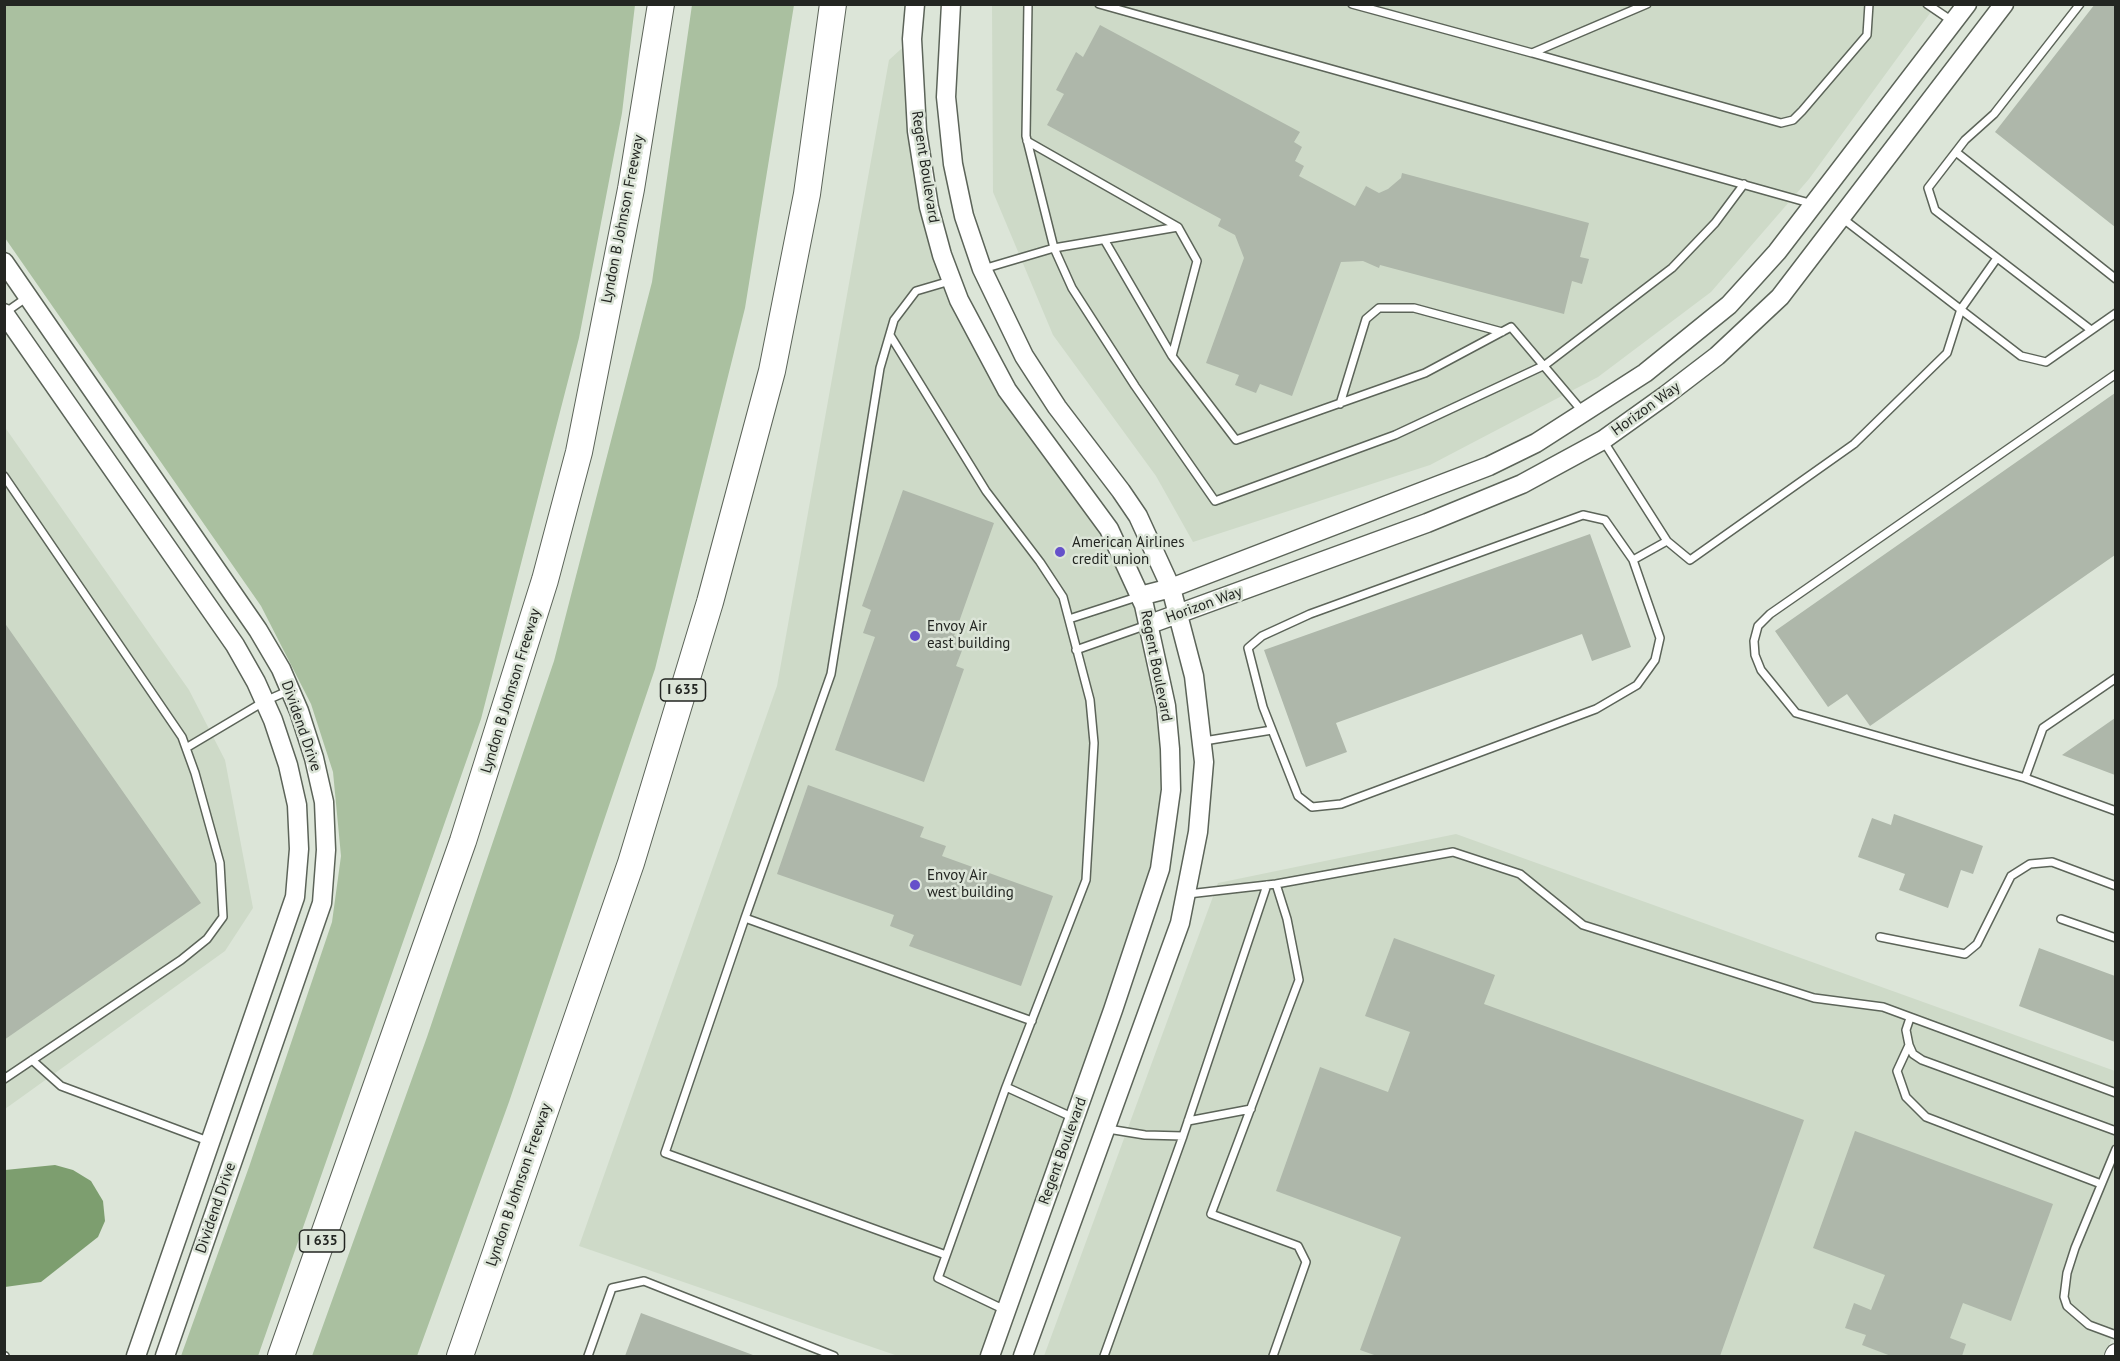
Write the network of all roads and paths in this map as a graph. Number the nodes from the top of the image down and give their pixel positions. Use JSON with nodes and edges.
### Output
{"nodes":[{"id":1,"x":661,"y":4,"type":"edge"},
{"id":2,"x":833,"y":4,"type":"edge"},
{"id":3,"x":915,"y":4,"type":"edge"},
{"id":4,"x":951,"y":4,"type":"edge"},
{"id":5,"x":1028,"y":4,"type":"edge"},
{"id":6,"x":1099,"y":4,"type":"edge"},
{"id":7,"x":1352,"y":4,"type":"edge"},
{"id":8,"x":1647,"y":4,"type":"edge"},
{"id":9,"x":1869,"y":4,"type":"edge"},
{"id":10,"x":1927,"y":4,"type":"edge"},
{"id":11,"x":1967,"y":4,"type":"edge"},
{"id":12,"x":1972,"y":4,"type":"edge"},
{"id":13,"x":2004,"y":4,"type":"edge"},
{"id":14,"x":2080,"y":4,"type":"edge"},
{"id":15,"x":1954,"y":22,"type":"junction"},
{"id":16,"x":1985,"y":29,"type":"junction"},
{"id":17,"x":1532,"y":53,"type":"junction"},
{"id":18,"x":1027,"y":141,"type":"junction"},
{"id":19,"x":1956,"y":152,"type":"junction"},
{"id":20,"x":1744,"y":184,"type":"junction"},
{"id":21,"x":1814,"y":204,"type":"junction"},
{"id":22,"x":1842,"y":218,"type":"junction"},
{"id":23,"x":1178,"y":227,"type":"junction"},
{"id":24,"x":1104,"y":241,"type":"junction"},
{"id":25,"x":1054,"y":248,"type":"junction"},
{"id":26,"x":1997,"y":258,"type":"junction"},
{"id":27,"x":4,"y":262,"type":"edge"},
{"id":28,"x":982,"y":269,"type":"junction"},
{"id":29,"x":2115,"y":279,"type":"edge"},
{"id":30,"x":952,"y":280,"type":"junction"},
{"id":31,"x":28,"y":296,"type":"junction"},
{"id":32,"x":1961,"y":309,"type":"junction"},
{"id":33,"x":5,"y":313,"type":"edge"},
{"id":34,"x":2115,"y":313,"type":"edge"},
{"id":35,"x":2091,"y":330,"type":"junction"},
{"id":36,"x":1502,"y":332,"type":"junction"},
{"id":37,"x":890,"y":335,"type":"junction"},
{"id":38,"x":1172,"y":356,"type":"junction"},
{"id":39,"x":1545,"y":365,"type":"junction"},
{"id":40,"x":2115,"y":374,"type":"edge"},
{"id":41,"x":1340,"y":404,"type":"junction"},
{"id":42,"x":1584,"y":413,"type":"junction"},
{"id":43,"x":1603,"y":440,"type":"junction"},
{"id":44,"x":4,"y":476,"type":"edge"},
{"id":45,"x":1667,"y":541,"type":"junction"},
{"id":46,"x":1633,"y":560,"type":"junction"},
{"id":47,"x":1170,"y":588,"type":"junction"},
{"id":48,"x":1140,"y":596,"type":"junction"},
{"id":49,"x":1178,"y":612,"type":"junction"},
{"id":50,"x":1069,"y":619,"type":"junction"},
{"id":51,"x":1150,"y":624,"type":"junction"},
{"id":52,"x":1076,"y":650,"type":"junction"},
{"id":53,"x":2115,"y":678,"type":"edge"},
{"id":54,"x":290,"y":690,"type":"junction"},
{"id":55,"x":265,"y":701,"type":"junction"},
{"id":56,"x":1272,"y":730,"type":"junction"},
{"id":57,"x":1202,"y":742,"type":"junction"},
{"id":58,"x":186,"y":748,"type":"junction"},
{"id":59,"x":2025,"y":778,"type":"junction"},
{"id":60,"x":2115,"y":811,"type":"edge"},
{"id":61,"x":1276,"y":884,"type":"junction"},
{"id":62,"x":1267,"y":885,"type":"junction"},
{"id":63,"x":2115,"y":886,"type":"edge"},
{"id":64,"x":1185,"y":894,"type":"junction"},
{"id":65,"x":745,"y":918,"type":"junction"},
{"id":66,"x":2061,"y":919,"type":"dead end"},
{"id":67,"x":1880,"y":937,"type":"dead end"},
{"id":68,"x":2115,"y":938,"type":"edge"},
{"id":69,"x":1910,"y":1018,"type":"junction"},
{"id":70,"x":1032,"y":1021,"type":"junction"},
{"id":71,"x":1909,"y":1045,"type":"junction"},
{"id":72,"x":33,"y":1060,"type":"junction"},
{"id":73,"x":4,"y":1079,"type":"edge"},
{"id":74,"x":1006,"y":1087,"type":"junction"},
{"id":75,"x":2115,"y":1093,"type":"edge"},
{"id":76,"x":1251,"y":1110,"type":"junction"},
{"id":77,"x":1074,"y":1118,"type":"junction"},
{"id":78,"x":1188,"y":1122,"type":"junction"},
{"id":79,"x":1105,"y":1128,"type":"junction"},
{"id":80,"x":2115,"y":1131,"type":"edge"},
{"id":81,"x":1183,"y":1136,"type":"junction"},
{"id":82,"x":210,"y":1142,"type":"junction"},
{"id":83,"x":2115,"y":1149,"type":"edge"},
{"id":84,"x":236,"y":1152,"type":"junction"},
{"id":85,"x":2101,"y":1184,"type":"junction"},
{"id":86,"x":946,"y":1255,"type":"junction"},
{"id":87,"x":1006,"y":1311,"type":"junction"},
{"id":88,"x":2115,"y":1335,"type":"edge"},
{"id":89,"x":136,"y":1356,"type":"edge"},
{"id":90,"x":165,"y":1356,"type":"edge"},
{"id":91,"x":281,"y":1356,"type":"edge"},
{"id":92,"x":460,"y":1356,"type":"edge"},
{"id":93,"x":588,"y":1356,"type":"edge"},
{"id":94,"x":834,"y":1356,"type":"edge"},
{"id":95,"x":990,"y":1356,"type":"edge"},
{"id":96,"x":1023,"y":1356,"type":"edge"},
{"id":97,"x":1104,"y":1356,"type":"edge"},
{"id":98,"x":1273,"y":1356,"type":"edge"}],
"edges":[{"from":1,"to":91,"type":"highway","name":"Lyndon B Johnson Freeway","number":"I 635"},
{"from":2,"to":92,"type":"highway","name":"Lyndon B Johnson Freeway","number":"I 635"},
{"from":3,"to":30,"type":"street","name":"Regent Boulevard"},
{"from":4,"to":28,"type":"street","name":"Regent Boulevard"},
{"from":5,"to":18,"type":"lane"},
{"from":6,"to":20,"type":"lane"},
{"from":7,"to":17,"type":"lane"},
{"from":8,"to":17,"type":"lane"},
{"from":9,"to":17,"type":"lane"},
{"from":10,"to":15,"type":"lane"},
{"from":11,"to":15,"type":"street","name":"Horizon Way"},
{"from":12,"to":16,"type":"street"},
{"from":13,"to":16,"type":"street","name":"Horizon Way"},
{"from":14,"to":19,"type":"lane"},
{"from":15,"to":16,"type":"street"},
{"from":15,"to":21,"type":"street","name":"Horizon Way"},
{"from":16,"to":22,"type":"street","name":"Horizon Way"},
{"from":18,"to":23,"type":"lane"},
{"from":18,"to":25,"type":"lane"},
{"from":19,"to":26,"type":"lane"},
{"from":19,"to":29,"type":"lane"},
{"from":20,"to":21,"type":"lane"},
{"from":20,"to":39,"type":"lane"},
{"from":21,"to":42,"type":"street","name":"Horizon Way"},
{"from":22,"to":32,"type":"lane"},
{"from":22,"to":43,"type":"street","name":"Horizon Way"},
{"from":23,"to":24,"type":"lane"},
{"from":23,"to":38,"type":"lane"},
{"from":24,"to":25,"type":"lane"},
{"from":24,"to":38,"type":"lane"},
{"from":25,"to":28,"type":"lane"},
{"from":25,"to":39,"type":"lane"},
{"from":26,"to":32,"type":"lane"},
{"from":26,"to":35,"type":"lane"},
{"from":27,"to":31,"type":"street","name":"Dividend Drive"},
{"from":28,"to":47,"type":"street","name":"Regent Boulevard"},
{"from":30,"to":37,"type":"lane"},
{"from":30,"to":48,"type":"street","name":"Regent Boulevard"},
{"from":31,"to":33,"type":"lane"},
{"from":31,"to":54,"type":"street","name":"Dividend Drive"},
{"from":32,"to":35,"type":"lane"},
{"from":32,"to":45,"type":"lane"},
{"from":33,"to":55,"type":"street","name":"Dividend Drive"},
{"from":34,"to":35,"type":"lane"},
{"from":36,"to":39,"type":"lane"},
{"from":36,"to":41,"type":"lane"},
{"from":36,"to":41,"type":"lane"},
{"from":37,"to":50,"type":"lane"},
{"from":37,"to":65,"type":"lane"},
{"from":38,"to":41,"type":"lane"},
{"from":39,"to":42,"type":"lane"},
{"from":40,"to":59,"type":"lane"},
{"from":42,"to":43,"type":"street"},
{"from":42,"to":47,"type":"street","name":"Horizon Way"},
{"from":43,"to":45,"type":"lane"},
{"from":43,"to":49,"type":"street","name":"Horizon Way"},
{"from":44,"to":58,"type":"lane"},
{"from":45,"to":46,"type":"lane"},
{"from":46,"to":56,"type":"lane"},
{"from":46,"to":56,"type":"lane"},
{"from":47,"to":48,"type":"street","name":"Horizon Way"},
{"from":47,"to":49,"type":"street","name":"Regent Boulevard"},
{"from":48,"to":50,"type":"lane"},
{"from":48,"to":51,"type":"street","name":"Regent Boulevard"},
{"from":49,"to":51,"type":"street","name":"Horizon Way"},
{"from":49,"to":57,"type":"street","name":"Regent Boulevard"},
{"from":50,"to":52,"type":"lane"},
{"from":51,"to":52,"type":"lane"},
{"from":51,"to":77,"type":"street","name":"Regent Boulevard"},
{"from":52,"to":70,"type":"lane"},
{"from":53,"to":59,"type":"lane"},
{"from":54,"to":55,"type":"lane"},
{"from":54,"to":84,"type":"street","name":"Dividend Drive"},
{"from":55,"to":58,"type":"lane"},
{"from":55,"to":82,"type":"street","name":"Dividend Drive"},
{"from":56,"to":57,"type":"lane"},
{"from":57,"to":64,"type":"street","name":"Regent Boulevard"},
{"from":58,"to":72,"type":"lane"},
{"from":59,"to":60,"type":"lane"},
{"from":61,"to":62,"type":"lane"},
{"from":61,"to":69,"type":"lane"},
{"from":61,"to":76,"type":"lane"},
{"from":62,"to":64,"type":"lane"},
{"from":62,"to":78,"type":"lane"},
{"from":63,"to":67,"type":"lane"},
{"from":64,"to":79,"type":"street","name":"Regent Boulevard"},
{"from":65,"to":70,"type":"lane"},
{"from":65,"to":86,"type":"lane"},
{"from":66,"to":68,"type":"lane"},
{"from":69,"to":71,"type":"lane"},
{"from":69,"to":75,"type":"lane"},
{"from":70,"to":74,"type":"lane"},
{"from":71,"to":80,"type":"lane"},
{"from":71,"to":85,"type":"lane"},
{"from":72,"to":73,"type":"lane"},
{"from":72,"to":82,"type":"lane"},
{"from":74,"to":77,"type":"lane"},
{"from":74,"to":86,"type":"lane"},
{"from":76,"to":78,"type":"lane"},
{"from":76,"to":98,"type":"lane"},
{"from":77,"to":87,"type":"street","name":"Regent Boulevard"},
{"from":78,"to":81,"type":"lane"},
{"from":79,"to":81,"type":"lane"},
{"from":79,"to":96,"type":"street","name":"Regent Boulevard"},
{"from":81,"to":97,"type":"lane"},
{"from":82,"to":84,"type":"street"},
{"from":82,"to":89,"type":"street","name":"Dividend Drive"},
{"from":83,"to":85,"type":"lane"},
{"from":84,"to":90,"type":"street","name":"Dividend Drive"},
{"from":85,"to":88,"type":"lane"},
{"from":86,"to":87,"type":"lane"},
{"from":87,"to":95,"type":"street","name":"Regent Boulevard"},
{"from":93,"to":94,"type":"lane"}]}
